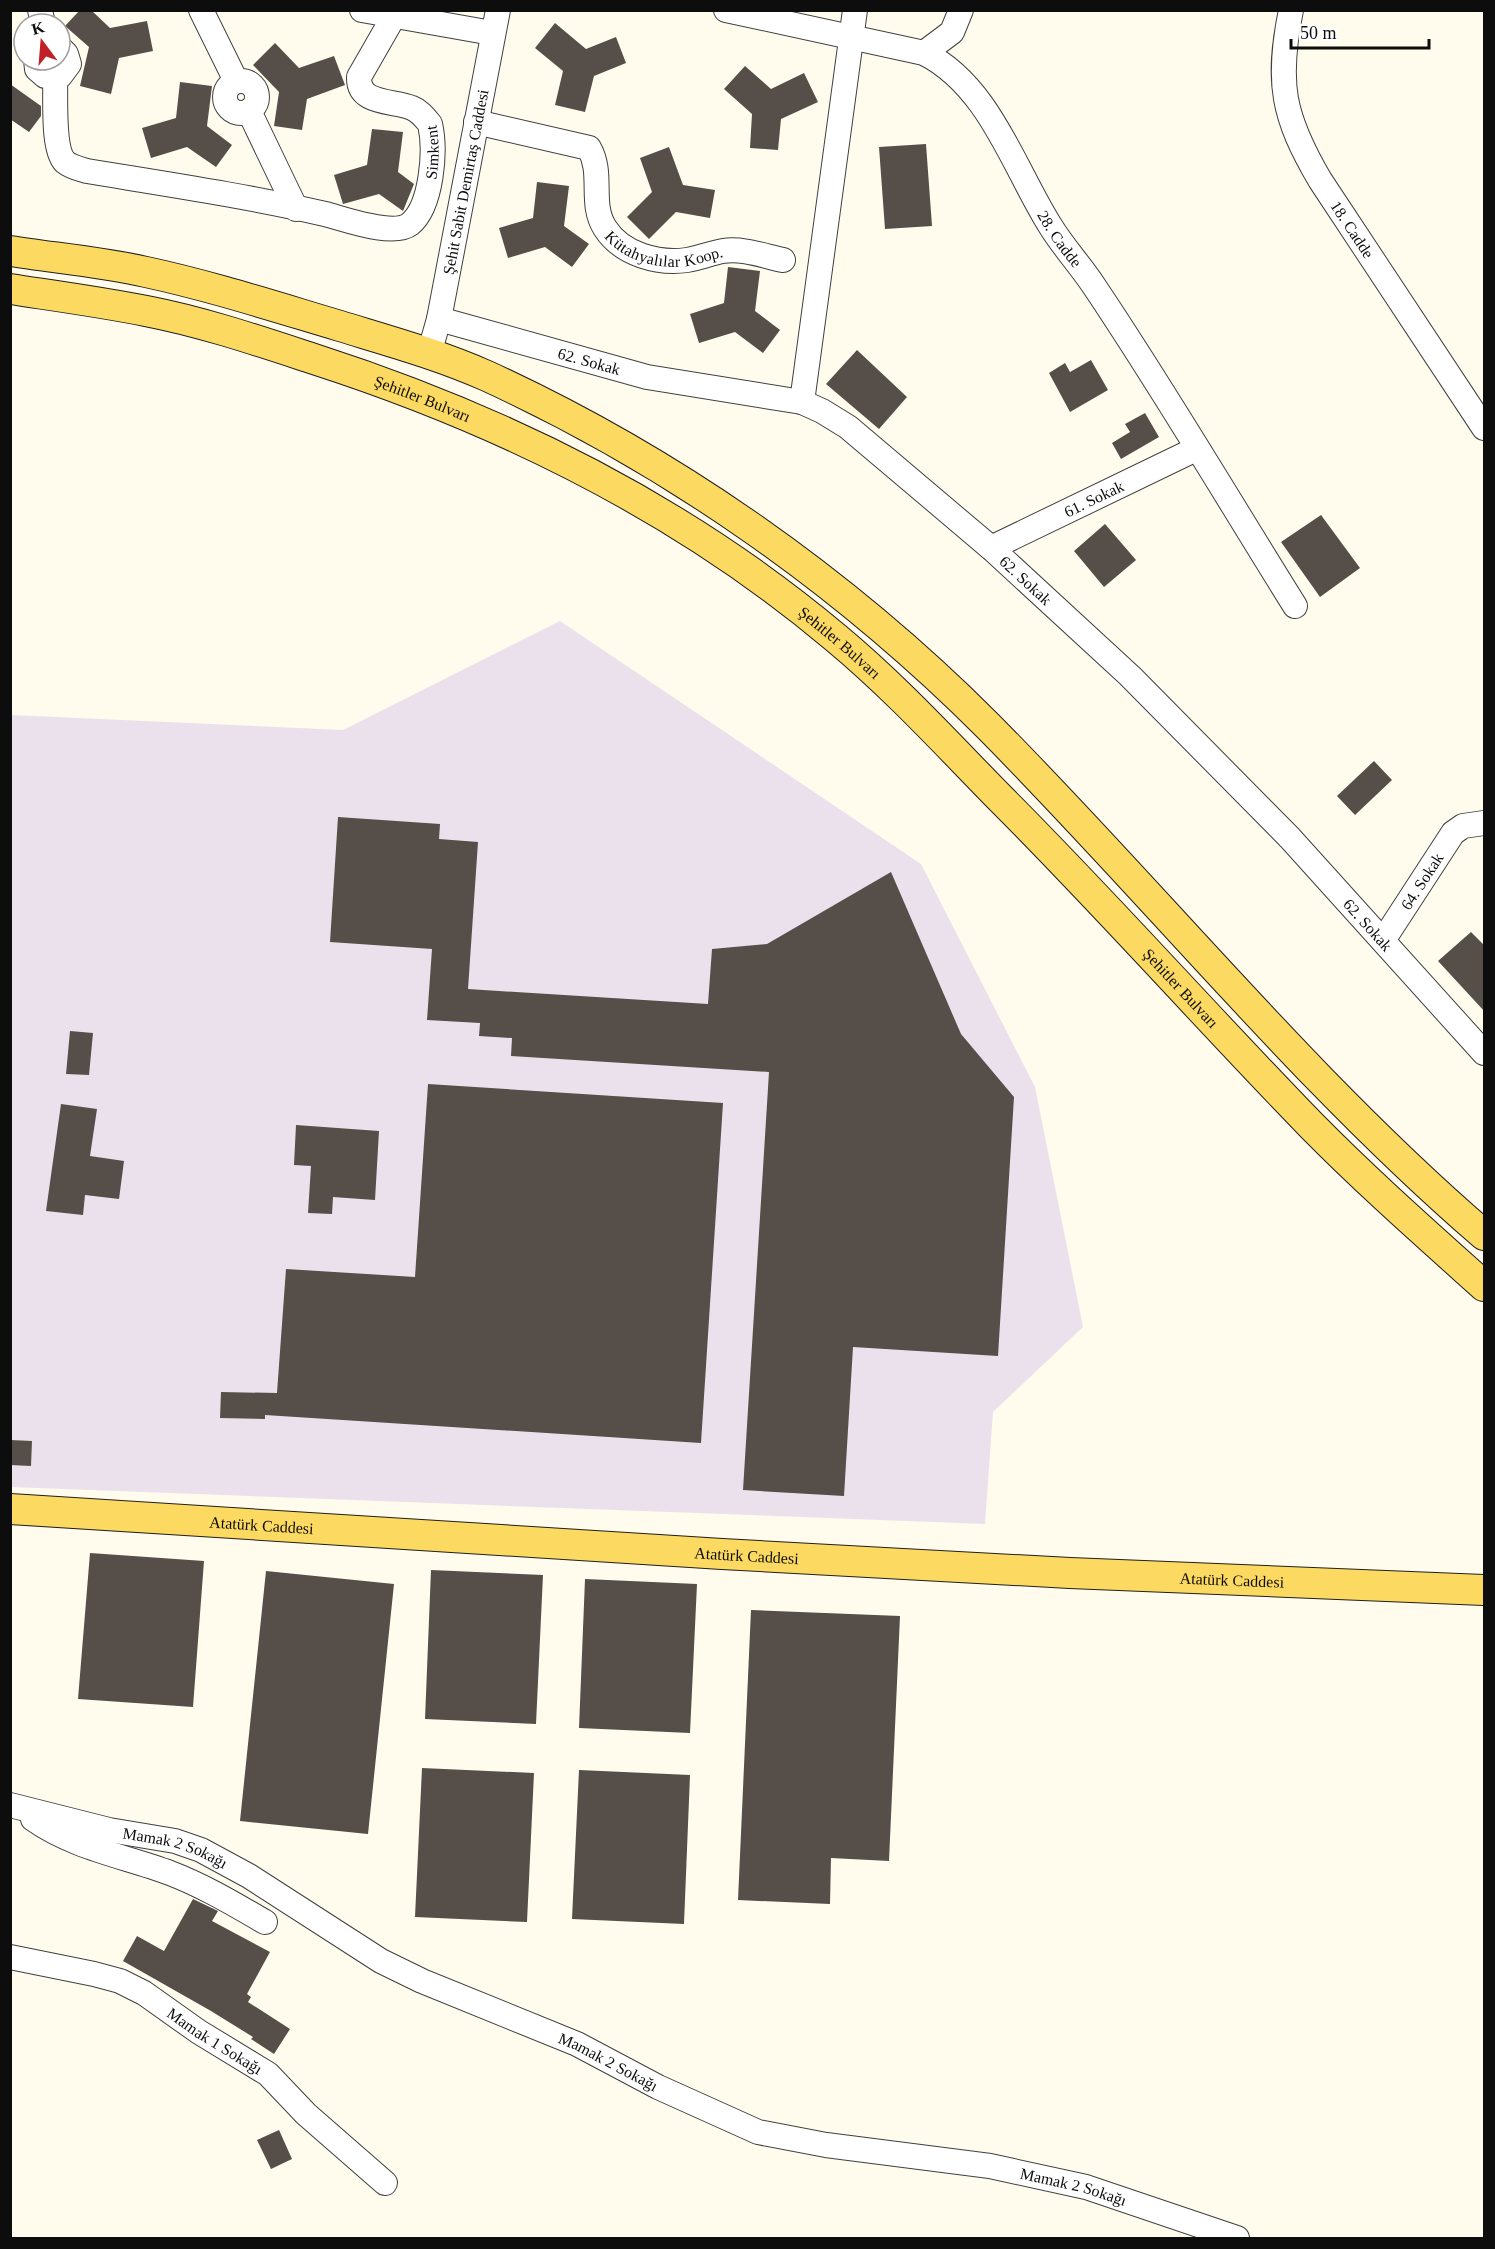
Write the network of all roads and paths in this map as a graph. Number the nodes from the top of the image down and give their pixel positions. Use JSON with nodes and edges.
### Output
{"nodes":[{"id":1,"x":201,"y":10,"type":"edge"},
{"id":2,"x":362,"y":10,"type":"edge"},
{"id":3,"x":726,"y":10,"type":"edge"},
{"id":4,"x":855,"y":10,"type":"edge"},
{"id":5,"x":961,"y":10,"type":"edge"},
{"id":6,"x":1291,"y":10,"type":"edge"},
{"id":7,"x":394,"y":16,"type":"junction"},
{"id":8,"x":495,"y":22,"type":"edge"},
{"id":9,"x":850,"y":38,"type":"junction"},
{"id":10,"x":924,"y":53,"type":"junction"},
{"id":11,"x":40,"y":72,"type":"edge"},
{"id":12,"x":65,"y":72,"type":"edge"},
{"id":13,"x":56,"y":78,"type":"junction"},
{"id":14,"x":476,"y":122,"type":"junction"},
{"id":15,"x":296,"y":209,"type":"junction"},
{"id":16,"x":10,"y":251,"type":"edge"},
{"id":17,"x":783,"y":260,"type":"dead end"},
{"id":18,"x":10,"y":289,"type":"edge"},
{"id":19,"x":439,"y":319,"type":"junction"},
{"id":20,"x":429,"y":354,"type":"junction"},
{"id":21,"x":802,"y":402,"type":"junction"},
{"id":22,"x":1485,"y":428,"type":"edge"},
{"id":23,"x":1196,"y":449,"type":"junction"},
{"id":24,"x":991,"y":548,"type":"junction"},
{"id":25,"x":1295,"y":606,"type":"dead end"},
{"id":26,"x":1474,"y":825,"type":"edge"},
{"id":27,"x":1384,"y":939,"type":"junction"},
{"id":28,"x":1485,"y":1053,"type":"edge"},
{"id":29,"x":1485,"y":1236,"type":"edge"},
{"id":30,"x":1485,"y":1286,"type":"edge"},
{"id":31,"x":10,"y":1509,"type":"edge"},
{"id":32,"x":1485,"y":1590,"type":"edge"},
{"id":33,"x":14,"y":1807,"type":"edge"},
{"id":34,"x":265,"y":1922,"type":"dead end"},
{"id":35,"x":10,"y":1957,"type":"edge"},
{"id":36,"x":385,"y":2183,"type":"dead end"},
{"id":37,"x":1237,"y":2238,"type":"edge"}],
"edges":[{"from":1,"to":15,"type":"street"},
{"from":2,"to":7,"type":"street"},
{"from":3,"to":9,"type":"street","name":"28. Cadde"},
{"from":4,"to":9,"type":"street"},
{"from":5,"to":10,"type":"street"},
{"from":6,"to":22,"type":"street","name":"18. Cadde"},
{"from":7,"to":8,"type":"street"},
{"from":7,"to":15,"type":"street","name":"Simkent"},
{"from":8,"to":14,"type":"street","name":"Şehit Sabit Demirtaş Caddesi"},
{"from":9,"to":10,"type":"street","name":"28. Cadde"},
{"from":9,"to":21,"type":"street"},
{"from":10,"to":23,"type":"street","name":"28. Cadde"},
{"from":11,"to":13,"type":"street"},
{"from":12,"to":13,"type":"street","name":"Simkent"},
{"from":13,"to":15,"type":"street","name":"Simkent"},
{"from":14,"to":17,"type":"street","name":"Kütahyalılar Koop."},
{"from":14,"to":19,"type":"street","name":"Şehit Sabit Demirtaş Caddesi"},
{"from":16,"to":20,"type":"main road"},
{"from":18,"to":30,"type":"main road","name":"Şehitler Bulvarı"},
{"from":19,"to":20,"type":"street","name":"Şehit Sabit Demirtaş Caddesi"},
{"from":19,"to":21,"type":"street","name":"62. Sokak"},
{"from":20,"to":29,"type":"main road"},
{"from":21,"to":24,"type":"street","name":"62. Sokak"},
{"from":23,"to":24,"type":"street","name":"61. Sokak"},
{"from":23,"to":25,"type":"street","name":"28. Cadde"},
{"from":24,"to":27,"type":"street","name":"62. Sokak"},
{"from":26,"to":27,"type":"street","name":"64. Sokak"},
{"from":27,"to":28,"type":"street","name":"62. Sokak"},
{"from":31,"to":32,"type":"main road","name":"Atatürk Caddesi"},
{"from":33,"to":34,"type":"street"},
{"from":33,"to":37,"type":"street","name":"Mamak 2 Sokağı"},
{"from":35,"to":36,"type":"street","name":"Mamak 1 Sokağı"}]}
